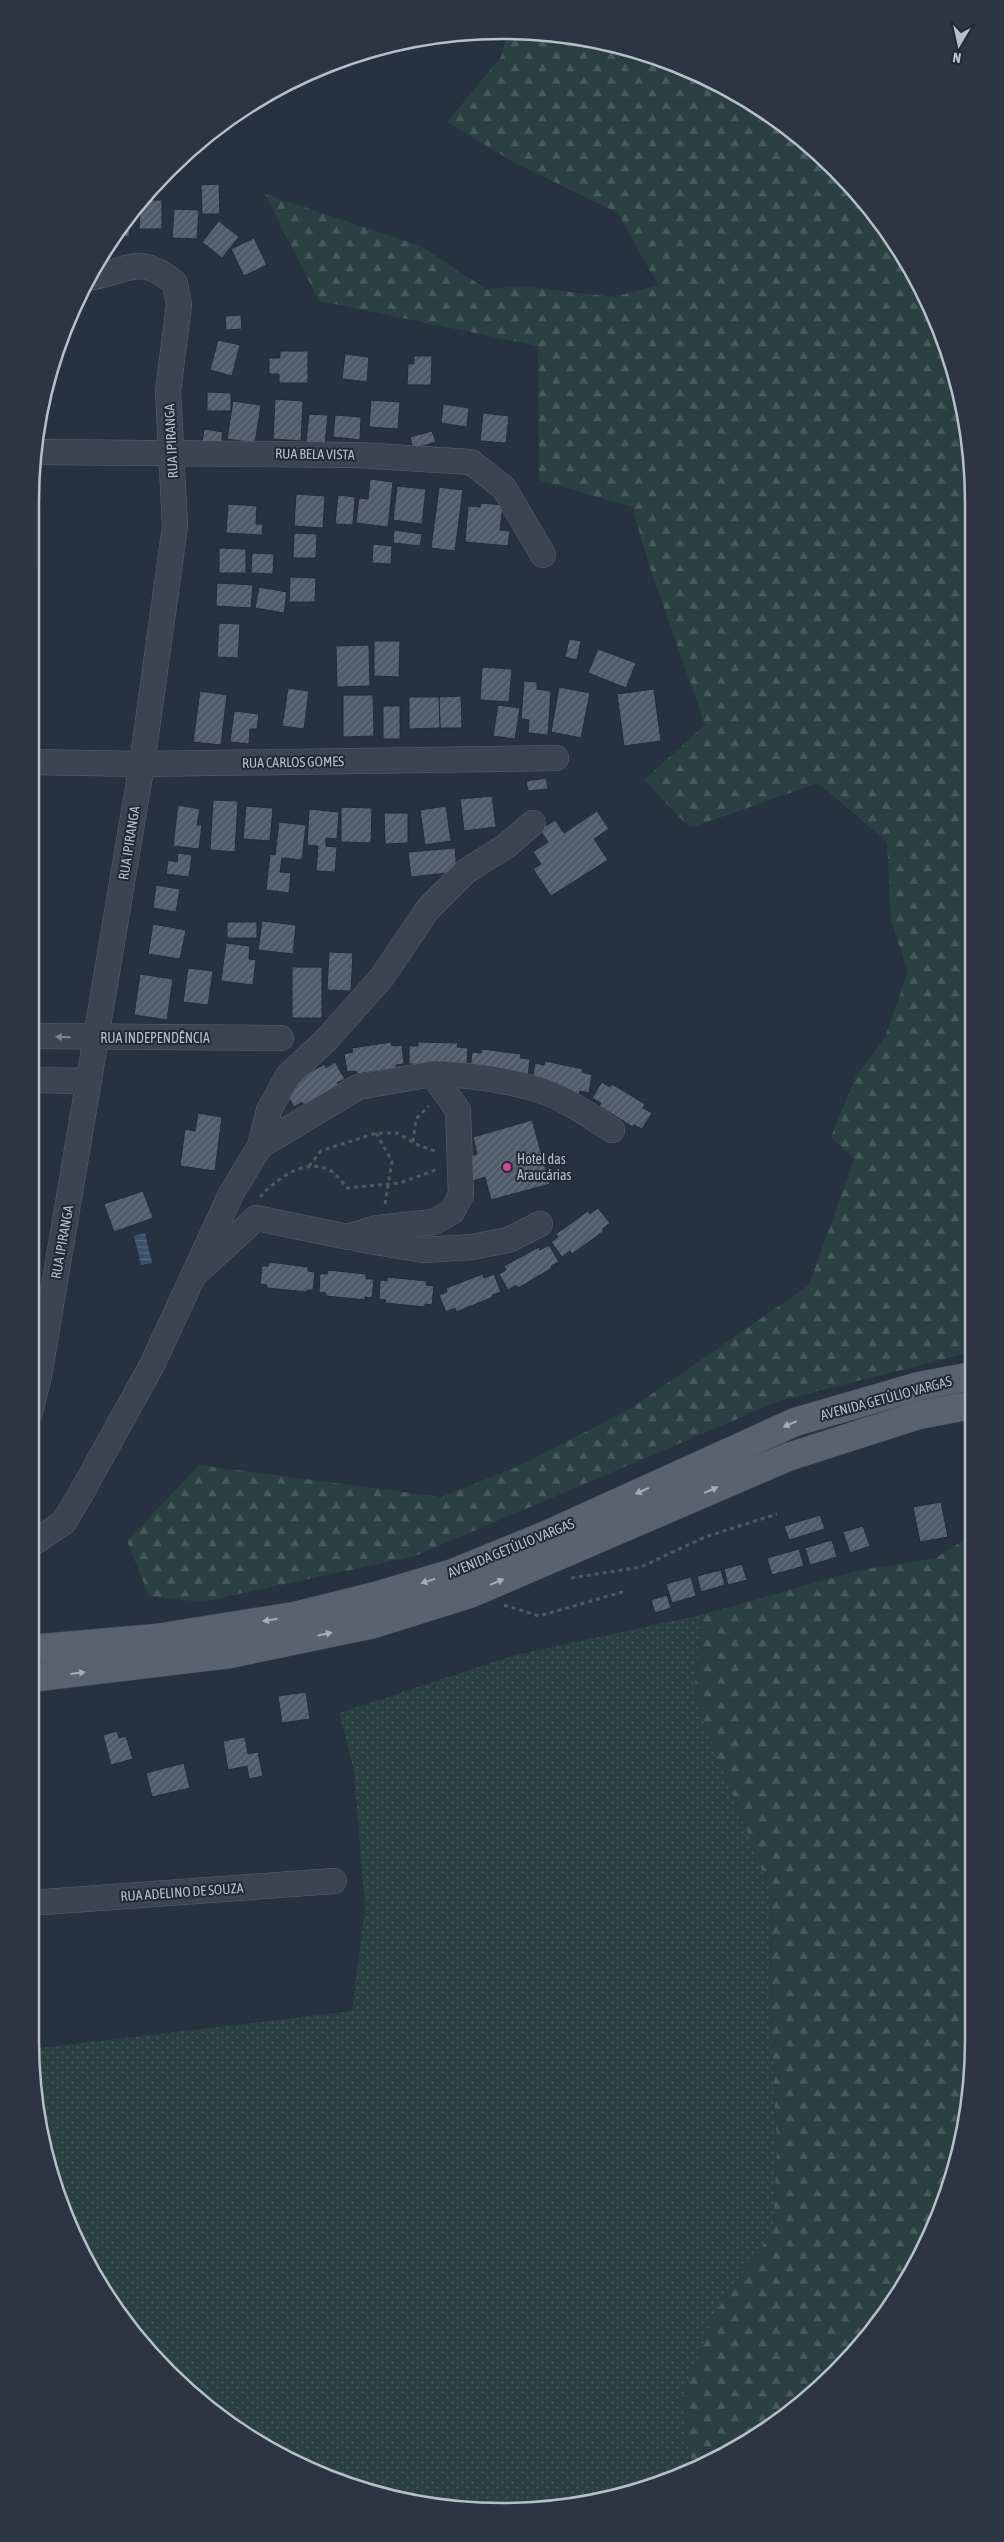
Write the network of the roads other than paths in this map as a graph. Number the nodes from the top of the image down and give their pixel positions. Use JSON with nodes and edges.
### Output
{"nodes":[{"id":1,"x":98,"y":275,"type":"edge"},
{"id":2,"x":42,"y":452,"type":"edge"},
{"id":3,"x":172,"y":453,"type":"junction"},
{"id":4,"x":543,"y":555,"type":"dead end"},
{"id":5,"x":556,"y":758,"type":"dead end"},
{"id":6,"x":39,"y":762,"type":"edge"},
{"id":7,"x":142,"y":764,"type":"junction"},
{"id":8,"x":533,"y":823,"type":"dead end"},
{"id":9,"x":39,"y":1036,"type":"edge"},
{"id":10,"x":97,"y":1038,"type":"junction"},
{"id":11,"x":280,"y":1038,"type":"dead end"},
{"id":12,"x":480,"y":1078,"type":"junction"},
{"id":13,"x":39,"y":1080,"type":"edge"},
{"id":14,"x":89,"y":1081,"type":"junction"},
{"id":15,"x":444,"y":1092,"type":"junction"},
{"id":16,"x":612,"y":1130,"type":"dead end"},
{"id":17,"x":260,"y":1146,"type":"junction"},
{"id":18,"x":243,"y":1206,"type":"junction"},
{"id":19,"x":540,"y":1224,"type":"dead end"},
{"id":20,"x":348,"y":1237,"type":"junction"},
{"id":21,"x":192,"y":1276,"type":"junction"},
{"id":22,"x":39,"y":1376,"type":"edge"},
{"id":23,"x":965,"y":1377,"type":"edge"},
{"id":24,"x":965,"y":1406,"type":"edge"},
{"id":25,"x":39,"y":1539,"type":"edge"},
{"id":26,"x":39,"y":1648,"type":"edge"},
{"id":27,"x":39,"y":1677,"type":"edge"},
{"id":28,"x":334,"y":1881,"type":"dead end"},
{"id":29,"x":39,"y":1902,"type":"edge"}],
"edges":[{"from":1,"to":3,"type":"street","name":"RUA IPIRANGA"},
{"from":2,"to":3,"type":"street","name":"RUA BELA VISTA"},
{"from":3,"to":4,"type":"street","name":"RUA BELA VISTA"},
{"from":3,"to":7,"type":"street","name":"RUA IPIRANGA"},
{"from":5,"to":7,"type":"street","name":"RUA CARLOS GOMES"},
{"from":6,"to":7,"type":"street","name":"RUA CARLOS GOMES"},
{"from":7,"to":10,"type":"street","name":"RUA IPIRANGA"},
{"from":8,"to":17,"type":"street"},
{"from":10,"to":9,"type":"street","name":"RUA INDEPENDÊNCIA","one_way":true},
{"from":10,"to":11,"type":"street","name":"RUA INDEPENDÊNCIA"},
{"from":10,"to":14,"type":"street","name":"RUA IPIRANGA"},
{"from":12,"to":15,"type":"street"},
{"from":12,"to":15,"type":"street"},
{"from":12,"to":16,"type":"street"},
{"from":13,"to":14,"type":"street"},
{"from":14,"to":22,"type":"street","name":"RUA IPIRANGA"},
{"from":15,"to":17,"type":"street"},
{"from":15,"to":20,"type":"street"},
{"from":17,"to":18,"type":"street"},
{"from":18,"to":20,"type":"street"},
{"from":18,"to":21,"type":"street"},
{"from":18,"to":21,"type":"street"},
{"from":19,"to":20,"type":"street"},
{"from":21,"to":25,"type":"street"},
{"from":23,"to":26,"type":"main road","name":"AVENIDA GETÚLIO VARGAS","one_way":true},
{"from":27,"to":24,"type":"main road","name":"AVENIDA GETÚLIO VARGAS","one_way":true},
{"from":28,"to":29,"type":"street","name":"RUA ADELINO DE SOUZA"}]}
